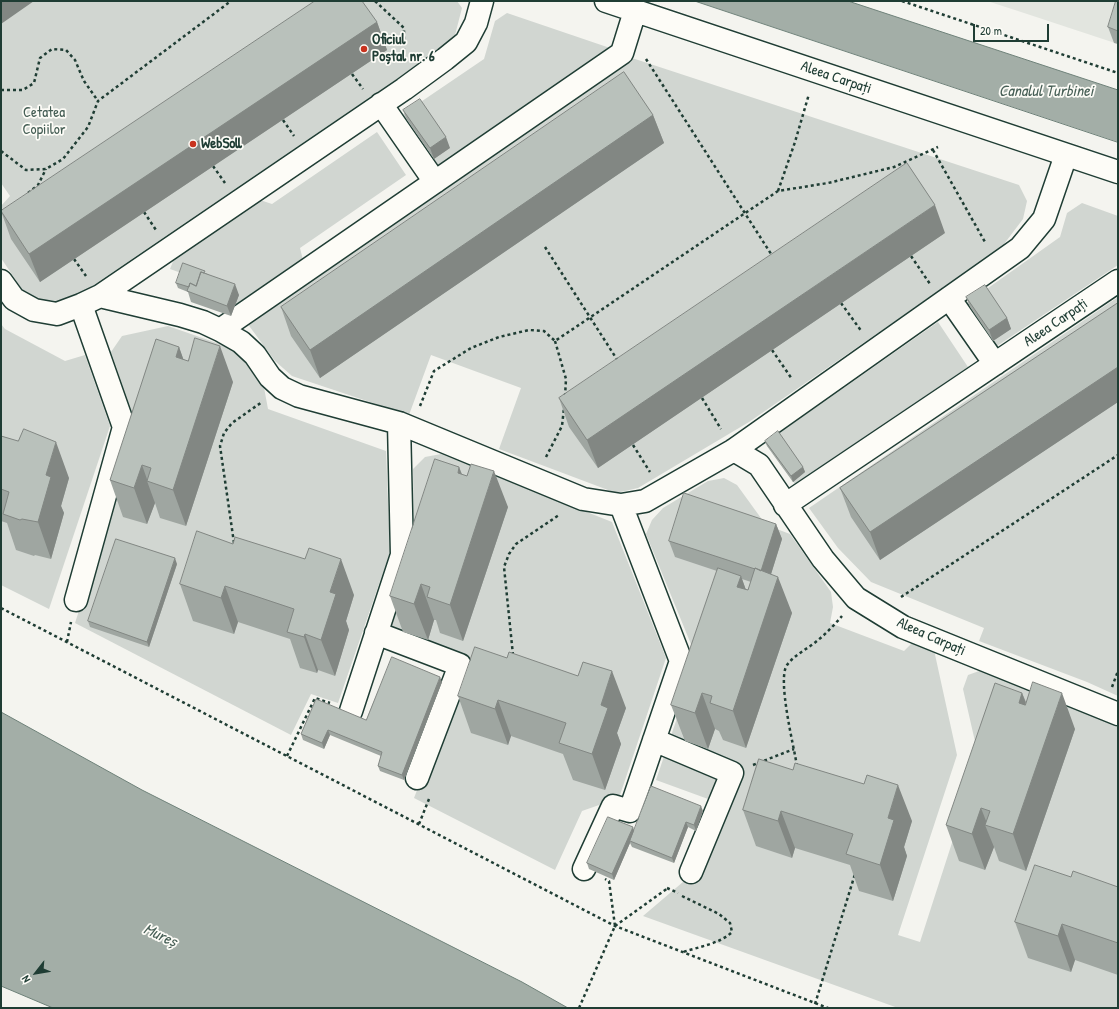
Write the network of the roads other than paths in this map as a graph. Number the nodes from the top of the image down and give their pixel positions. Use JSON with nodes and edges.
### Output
{"nodes":[{"id":1,"x":482,"y":1,"type":"edge"},
{"id":2,"x":606,"y":1,"type":"edge"},
{"id":3,"x":635,"y":11,"type":"junction"},
{"id":4,"x":382,"y":104,"type":"junction"},
{"id":5,"x":1066,"y":155,"type":"junction"},
{"id":6,"x":1118,"y":172,"type":"edge"},
{"id":7,"x":435,"y":182,"type":"junction"},
{"id":8,"x":1,"y":281,"type":"edge"},
{"id":9,"x":1118,"y":281,"type":"edge"},
{"id":10,"x":91,"y":300,"type":"junction"},
{"id":11,"x":946,"y":300,"type":"junction"},
{"id":12,"x":220,"y":330,"type":"junction"},
{"id":13,"x":995,"y":364,"type":"junction"},
{"id":14,"x":405,"y":426,"type":"junction"},
{"id":15,"x":734,"y":450,"type":"junction"},
{"id":16,"x":621,"y":505,"type":"junction"},
{"id":17,"x":785,"y":505,"type":"junction"},
{"id":18,"x":76,"y":600,"type":"dead end"},
{"id":19,"x":376,"y":633,"type":"junction"},
{"id":20,"x":351,"y":711,"type":"road end"},
{"id":21,"x":1118,"y":714,"type":"edge"},
{"id":22,"x":654,"y":740,"type":"junction"},
{"id":23,"x":424,"y":786,"type":"road end"},
{"id":24,"x":584,"y":869,"type":"dead end"},
{"id":25,"x":691,"y":872,"type":"dead end"}],
"edges":[{"from":1,"to":4,"type":"street"},
{"from":2,"to":3,"type":"street","name":"Aleea Carpați"},
{"from":3,"to":5,"type":"street","name":"Aleea Carpați"},
{"from":3,"to":7,"type":"street"},
{"from":4,"to":7,"type":"street"},
{"from":4,"to":10,"type":"street"},
{"from":5,"to":6,"type":"street","name":"Aleea Carpați"},
{"from":5,"to":11,"type":"street"},
{"from":7,"to":12,"type":"street"},
{"from":8,"to":10,"type":"street"},
{"from":9,"to":13,"type":"street","name":"Aleea Carpați"},
{"from":10,"to":12,"type":"street"},
{"from":10,"to":18,"type":"street"},
{"from":11,"to":13,"type":"street"},
{"from":11,"to":15,"type":"street"},
{"from":12,"to":14,"type":"street"},
{"from":13,"to":17,"type":"street","name":"Aleea Carpați"},
{"from":14,"to":16,"type":"street"},
{"from":14,"to":19,"type":"street"},
{"from":15,"to":16,"type":"street"},
{"from":15,"to":17,"type":"street","name":"Aleea Carpați"},
{"from":16,"to":22,"type":"street"},
{"from":17,"to":21,"type":"street","name":"Aleea Carpați"},
{"from":19,"to":20,"type":"street"},
{"from":19,"to":23,"type":"street"},
{"from":22,"to":24,"type":"street"},
{"from":22,"to":25,"type":"street"}]}
